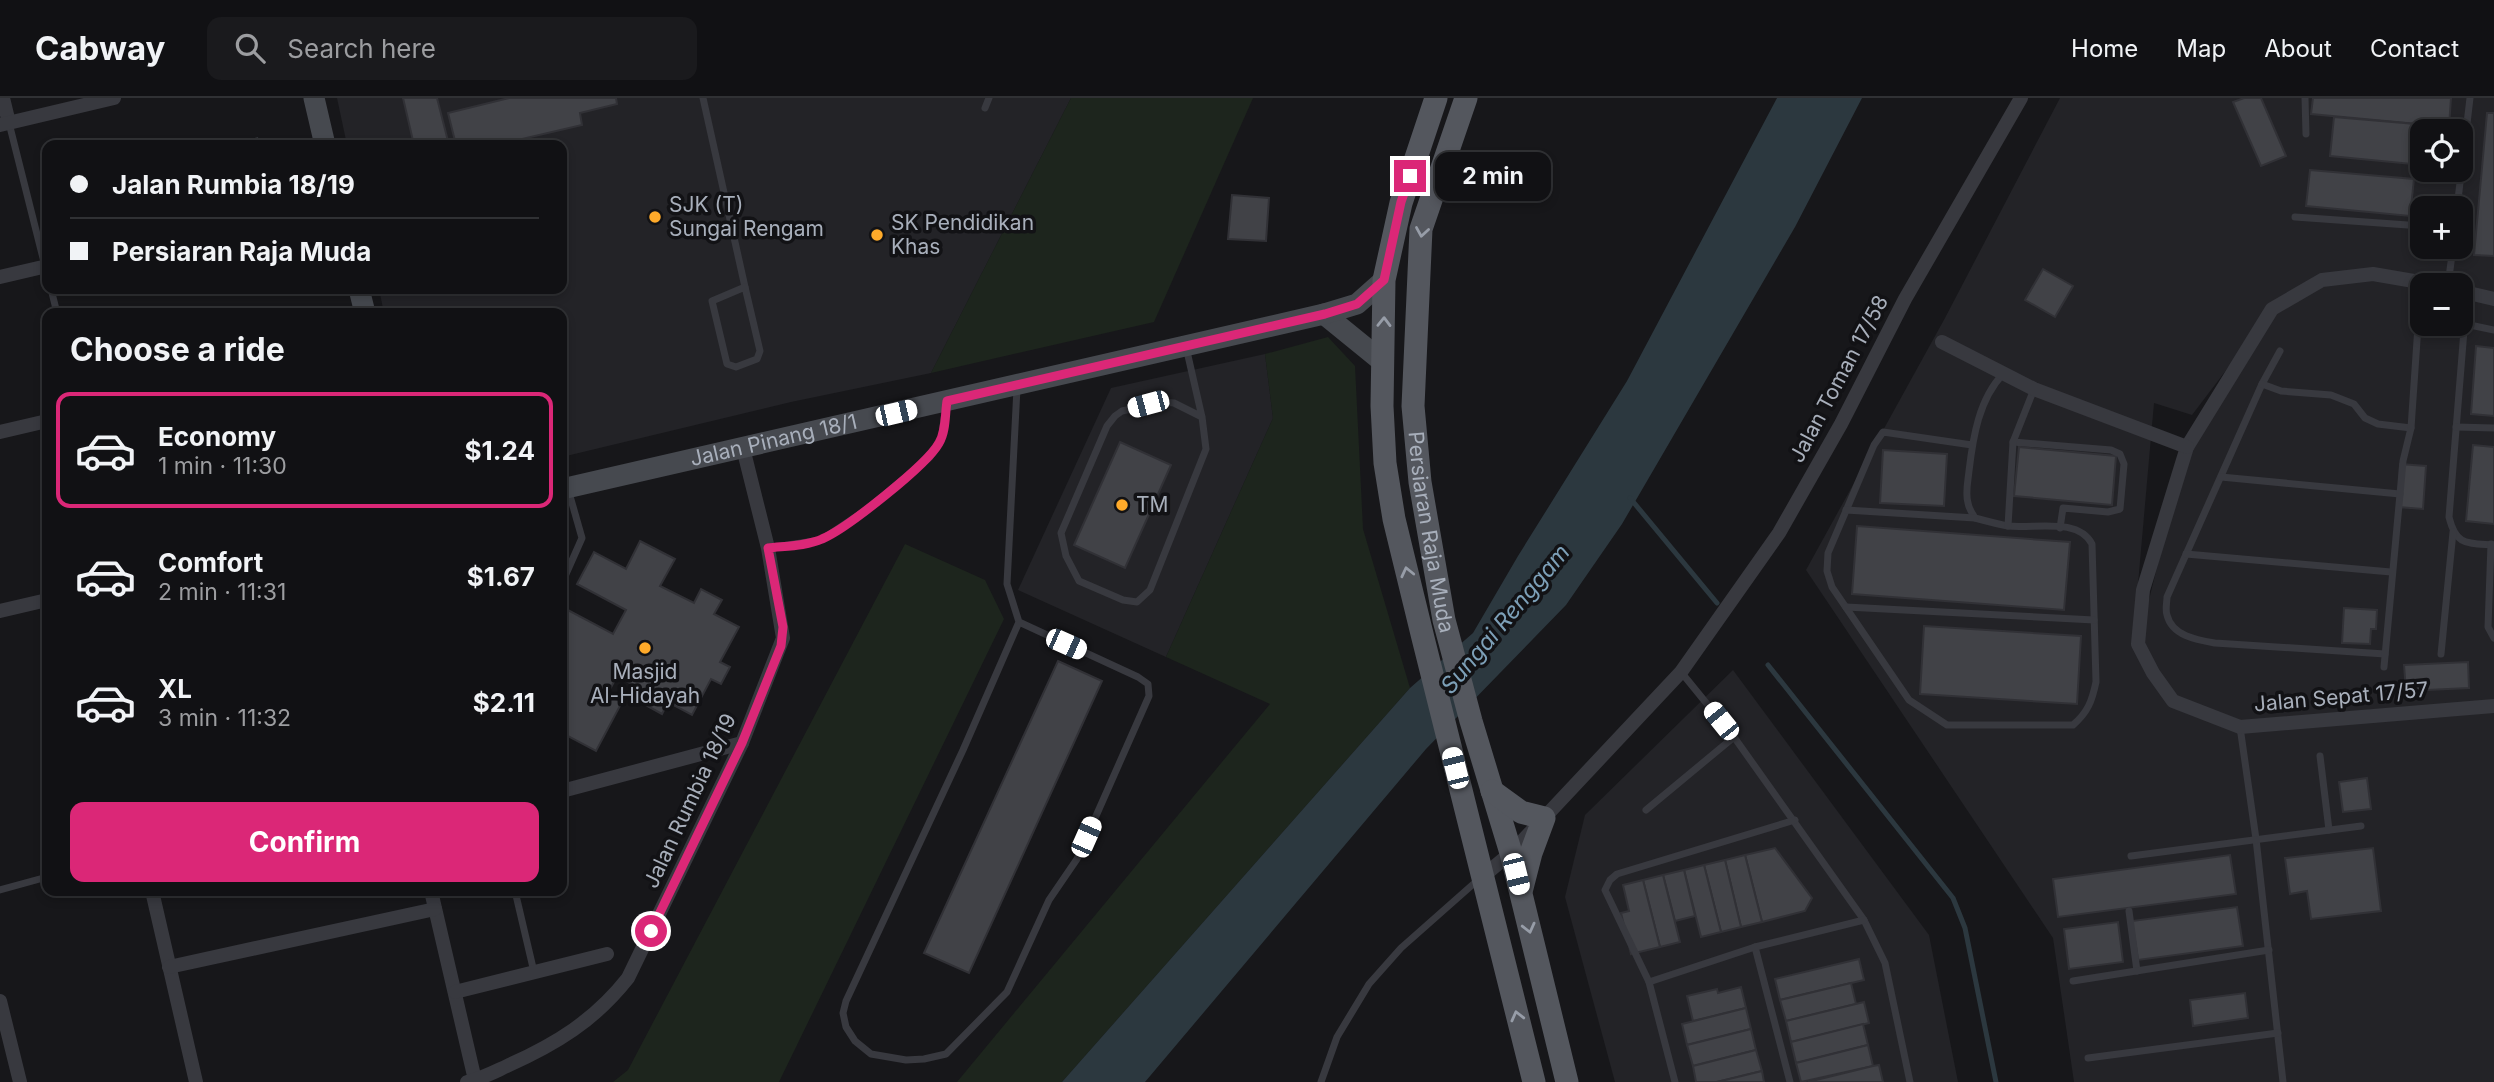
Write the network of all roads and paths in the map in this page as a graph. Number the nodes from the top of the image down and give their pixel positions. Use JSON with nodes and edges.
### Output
{"nodes":[{"id":1,"x":3,"y":98,"type":"edge"},
{"id":2,"x":114,"y":98,"type":"edge"},
{"id":3,"x":314,"y":98,"type":"edge"},
{"id":4,"x":703,"y":98,"type":"edge"},
{"id":5,"x":989,"y":98,"type":"edge"},
{"id":6,"x":1436,"y":98,"type":"edge"},
{"id":7,"x":1466,"y":98,"type":"edge"},
{"id":8,"x":2021,"y":98,"type":"edge"},
{"id":9,"x":2305,"y":98,"type":"edge"},
{"id":10,"x":2470,"y":98,"type":"edge"},
{"id":11,"x":985,"y":107,"type":"dead end"},
{"id":12,"x":5,"y":124,"type":"edge"},
{"id":13,"x":2306,"y":134,"type":"dead end"},
{"id":14,"x":263,"y":138,"type":"dead end"},
{"id":15,"x":254,"y":140,"type":"edge"},
{"id":16,"x":325,"y":140,"type":"edge"},
{"id":17,"x":2458,"y":196,"type":"edge"},
{"id":18,"x":2295,"y":216,"type":"dead end"},
{"id":19,"x":2410,"y":225,"type":"edge"},
{"id":20,"x":42,"y":252,"type":"edge"},
{"id":21,"x":42,"y":270,"type":"edge"},
{"id":22,"x":0,"y":277,"type":"edge"},
{"id":23,"x":1384,"y":280,"type":"junction"},
{"id":24,"x":2410,"y":280,"type":"edge"},
{"id":25,"x":745,"y":287,"type":"junction"},
{"id":26,"x":2473,"y":294,"type":"edge"},
{"id":27,"x":2494,"y":299,"type":"edge"},
{"id":28,"x":1325,"y":314,"type":"junction"},
{"id":29,"x":2473,"y":326,"type":"edge"},
{"id":30,"x":2494,"y":330,"type":"edge"},
{"id":31,"x":2417,"y":336,"type":"edge"},
{"id":32,"x":2464,"y":336,"type":"edge"},
{"id":33,"x":1942,"y":342,"type":"dead end"},
{"id":34,"x":1186,"y":346,"type":"junction"},
{"id":35,"x":2280,"y":351,"type":"dead end"},
{"id":36,"x":1383,"y":362,"type":"junction"},
{"id":37,"x":2003,"y":374,"type":"junction"},
{"id":38,"x":2262,"y":384,"type":"junction"},
{"id":39,"x":1017,"y":385,"type":"junction"},
{"id":40,"x":2034,"y":389,"type":"junction"},
{"id":41,"x":947,"y":401,"type":"junction"},
{"id":42,"x":1202,"y":417,"type":"junction"},
{"id":43,"x":42,"y":422,"type":"edge"},
{"id":44,"x":2456,"y":427,"type":"junction"},
{"id":45,"x":2411,"y":428,"type":"junction"},
{"id":46,"x":2494,"y":428,"type":"edge"},
{"id":47,"x":0,"y":432,"type":"edge"},
{"id":48,"x":2013,"y":442,"type":"junction"},
{"id":49,"x":1972,"y":445,"type":"junction"},
{"id":50,"x":2187,"y":447,"type":"junction"},
{"id":51,"x":743,"y":448,"type":"junction"},
{"id":52,"x":2221,"y":477,"type":"junction"},
{"id":53,"x":567,"y":489,"type":"edge"},
{"id":54,"x":2400,"y":494,"type":"junction"},
{"id":55,"x":567,"y":495,"type":"edge"},
{"id":56,"x":1846,"y":510,"type":"junction"},
{"id":57,"x":1975,"y":518,"type":"junction"},
{"id":58,"x":2008,"y":526,"type":"junction"},
{"id":59,"x":2060,"y":528,"type":"junction"},
{"id":60,"x":2453,"y":531,"type":"junction"},
{"id":61,"x":2493,"y":545,"type":"edge"},
{"id":62,"x":768,"y":548,"type":"junction"},
{"id":63,"x":2186,"y":554,"type":"junction"},
{"id":64,"x":572,"y":561,"type":"junction"},
{"id":65,"x":567,"y":562,"type":"edge"},
{"id":66,"x":567,"y":572,"type":"edge"},
{"id":67,"x":2391,"y":572,"type":"junction"},
{"id":68,"x":42,"y":601,"type":"edge"},
{"id":69,"x":1846,"y":607,"type":"junction"},
{"id":70,"x":0,"y":611,"type":"edge"},
{"id":71,"x":2094,"y":620,"type":"junction"},
{"id":72,"x":1019,"y":622,"type":"junction"},
{"id":73,"x":2494,"y":638,"type":"edge"},
{"id":74,"x":2385,"y":654,"type":"junction"},
{"id":75,"x":2441,"y":654,"type":"dead end"},
{"id":76,"x":2384,"y":667,"type":"dead end"},
{"id":77,"x":1681,"y":672,"type":"junction"},
{"id":78,"x":2494,"y":706,"type":"edge"},
{"id":79,"x":2240,"y":727,"type":"junction"},
{"id":80,"x":1734,"y":737,"type":"junction"},
{"id":81,"x":742,"y":743,"type":"junction"},
{"id":82,"x":2320,"y":756,"type":"dead end"},
{"id":83,"x":567,"y":790,"type":"edge"},
{"id":84,"x":1492,"y":791,"type":"junction"},
{"id":85,"x":1646,"y":810,"type":"dead end"},
{"id":86,"x":1544,"y":818,"type":"junction"},
{"id":87,"x":1795,"y":820,"type":"junction"},
{"id":88,"x":2361,"y":827,"type":"dead end"},
{"id":89,"x":2329,"y":830,"type":"junction"},
{"id":90,"x":2256,"y":839,"type":"junction"},
{"id":91,"x":1511,"y":853,"type":"junction"},
{"id":92,"x":2131,"y":856,"type":"dead end"},
{"id":93,"x":1482,"y":877,"type":"junction"},
{"id":94,"x":42,"y":878,"type":"edge"},
{"id":95,"x":0,"y":890,"type":"edge"},
{"id":96,"x":1521,"y":895,"type":"junction"},
{"id":97,"x":153,"y":896,"type":"edge"},
{"id":98,"x":432,"y":896,"type":"edge"},
{"id":99,"x":516,"y":896,"type":"edge"},
{"id":100,"x":435,"y":909,"type":"junction"},
{"id":101,"x":2129,"y":911,"type":"dead end"},
{"id":102,"x":1864,"y":920,"type":"junction"},
{"id":103,"x":1755,"y":947,"type":"junction"},
{"id":104,"x":2269,"y":950,"type":"junction"},
{"id":105,"x":607,"y":954,"type":"dead end"},
{"id":106,"x":169,"y":967,"type":"junction"},
{"id":107,"x":2137,"y":971,"type":"junction"},
{"id":108,"x":534,"y":972,"type":"junction"},
{"id":109,"x":2073,"y":981,"type":"dead end"},
{"id":110,"x":1649,"y":982,"type":"junction"},
{"id":111,"x":455,"y":992,"type":"junction"},
{"id":112,"x":0,"y":1001,"type":"edge"},
{"id":113,"x":2278,"y":1033,"type":"junction"},
{"id":114,"x":2088,"y":1058,"type":"dead end"},
{"id":115,"x":472,"y":1081,"type":"edge"},
{"id":116,"x":20,"y":1082,"type":"edge"},
{"id":117,"x":196,"y":1082,"type":"edge"},
{"id":118,"x":1321,"y":1082,"type":"edge"},
{"id":119,"x":1534,"y":1082,"type":"edge"},
{"id":120,"x":1567,"y":1082,"type":"edge"},
{"id":121,"x":1675,"y":1082,"type":"edge"},
{"id":122,"x":1790,"y":1082,"type":"edge"},
{"id":123,"x":1910,"y":1082,"type":"edge"},
{"id":124,"x":2283,"y":1082,"type":"edge"}],
"edges":[{"from":1,"to":12,"type":"street"},
{"from":2,"to":12,"type":"street"},
{"from":3,"to":16,"type":"street"},
{"from":4,"to":25,"type":"lane"},
{"from":5,"to":11,"type":"lane"},
{"from":6,"to":23,"type":"main road","name":"Persiaran Raja Muda"},
{"from":7,"to":84,"type":"main road","name":"Persiaran Raja Muda","one_way":true},
{"from":8,"to":77,"type":"street","name":"Jalan Toman 17/58"},
{"from":9,"to":13,"type":"lane"},
{"from":10,"to":17,"type":"lane"},
{"from":12,"to":20,"type":"lane"},
{"from":14,"to":15,"type":"path"},
{"from":18,"to":19,"type":"lane"},
{"from":21,"to":22,"type":"street"},
{"from":23,"to":28,"type":"street","name":"Jalan Pinang 18/1"},
{"from":36,"to":23,"type":"main road","name":"Persiaran Raja Muda","one_way":true},
{"from":24,"to":50,"type":"street","name":"Jalan Sepat 17/57"},
{"from":25,"to":25,"type":"lane"},
{"from":26,"to":27,"type":"street"},
{"from":28,"to":34,"type":"street","name":"Jalan Pinang 18/1"},
{"from":28,"to":36,"type":"street"},
{"from":29,"to":30,"type":"lane"},
{"from":31,"to":45,"type":"lane"},
{"from":32,"to":44,"type":"lane"},
{"from":33,"to":37,"type":"street"},
{"from":34,"to":39,"type":"street","name":"Jalan Pinang 18/1"},
{"from":34,"to":42,"type":"lane"},
{"from":35,"to":38,"type":"lane"},
{"from":93,"to":36,"type":"main road","name":"Persiaran Raja Muda","one_way":true},
{"from":37,"to":40,"type":"street"},
{"from":37,"to":49,"type":"lane"},
{"from":38,"to":45,"type":"lane"},
{"from":38,"to":52,"type":"lane"},
{"from":39,"to":41,"type":"street","name":"Jalan Pinang 18/1"},
{"from":39,"to":72,"type":"lane"},
{"from":40,"to":48,"type":"lane"},
{"from":40,"to":50,"type":"street"},
{"from":41,"to":51,"type":"street","name":"Jalan Pinang 18/1"},
{"from":41,"to":62,"type":"lane"},
{"from":42,"to":42,"type":"lane"},
{"from":43,"to":47,"type":"street"},
{"from":44,"to":46,"type":"lane"},
{"from":44,"to":60,"type":"lane"},
{"from":45,"to":54,"type":"lane"},
{"from":48,"to":58,"type":"lane"},
{"from":48,"to":59,"type":"lane"},
{"from":49,"to":56,"type":"lane"},
{"from":49,"to":57,"type":"lane"},
{"from":50,"to":79,"type":"street","name":"Jalan Sepat 17/57"},
{"from":51,"to":53,"type":"street","name":"Jalan Pinang 18/1"},
{"from":51,"to":62,"type":"street","name":"Jalan Rumbia 18/19"},
{"from":52,"to":54,"type":"lane"},
{"from":52,"to":63,"type":"lane"},
{"from":54,"to":67,"type":"lane"},
{"from":55,"to":64,"type":"lane"},
{"from":56,"to":57,"type":"lane"},
{"from":56,"to":69,"type":"lane"},
{"from":57,"to":58,"type":"lane"},
{"from":58,"to":59,"type":"lane"},
{"from":59,"to":71,"type":"lane"},
{"from":60,"to":61,"type":"lane"},
{"from":60,"to":75,"type":"lane"},
{"from":61,"to":73,"type":"lane"},
{"from":62,"to":81,"type":"street","name":"Jalan Rumbia 18/19"},
{"from":63,"to":67,"type":"lane"},
{"from":63,"to":74,"type":"lane"},
{"from":64,"to":65,"type":"lane"},
{"from":64,"to":66,"type":"lane"},
{"from":67,"to":74,"type":"lane"},
{"from":68,"to":70,"type":"street"},
{"from":69,"to":71,"type":"lane"},
{"from":69,"to":71,"type":"lane"},
{"from":72,"to":72,"type":"lane"},
{"from":74,"to":76,"type":"lane"},
{"from":77,"to":80,"type":"lane"},
{"from":77,"to":86,"type":"street","name":"Jalan Toman 17/58"},
{"from":78,"to":79,"type":"street","name":"Jalan Sepat 17/57"},
{"from":79,"to":90,"type":"lane"},
{"from":80,"to":85,"type":"lane"},
{"from":80,"to":87,"type":"lane"},
{"from":81,"to":83,"type":"street"},
{"from":81,"to":115,"type":"street","name":"Jalan Rumbia 18/19"},
{"from":82,"to":89,"type":"lane"},
{"from":84,"to":86,"type":"main road"},
{"from":84,"to":91,"type":"main road","name":"Persiaran Raja Muda"},
{"from":86,"to":91,"type":"street","name":"Jalan Toman 17/58"},
{"from":86,"to":96,"type":"main road"},
{"from":87,"to":102,"type":"lane"},
{"from":87,"to":110,"type":"lane"},
{"from":88,"to":89,"type":"lane"},
{"from":89,"to":90,"type":"lane"},
{"from":90,"to":92,"type":"lane"},
{"from":90,"to":104,"type":"lane"},
{"from":91,"to":93,"type":"street","name":"Jalan Toman 17/58"},
{"from":91,"to":96,"type":"main road","name":"Persiaran Raja Muda"},
{"from":93,"to":118,"type":"lane"},
{"from":119,"to":93,"type":"main road","name":"Persiaran Raja Muda","one_way":true},
{"from":94,"to":95,"type":"lane"},
{"from":96,"to":120,"type":"main road","name":"Persiaran Raja Muda","one_way":true},
{"from":97,"to":106,"type":"street"},
{"from":98,"to":100,"type":"street"},
{"from":99,"to":108,"type":"lane"},
{"from":100,"to":106,"type":"street"},
{"from":100,"to":111,"type":"street"},
{"from":101,"to":107,"type":"lane"},
{"from":102,"to":103,"type":"lane"},
{"from":102,"to":123,"type":"lane"},
{"from":103,"to":110,"type":"lane"},
{"from":103,"to":122,"type":"lane"},
{"from":104,"to":107,"type":"lane"},
{"from":104,"to":113,"type":"lane"},
{"from":105,"to":108,"type":"street"},
{"from":106,"to":117,"type":"street"},
{"from":107,"to":109,"type":"lane"},
{"from":108,"to":111,"type":"street"},
{"from":110,"to":121,"type":"lane"},
{"from":111,"to":115,"type":"street"},
{"from":112,"to":116,"type":"street"},
{"from":113,"to":114,"type":"lane"},
{"from":113,"to":124,"type":"lane"}]}
